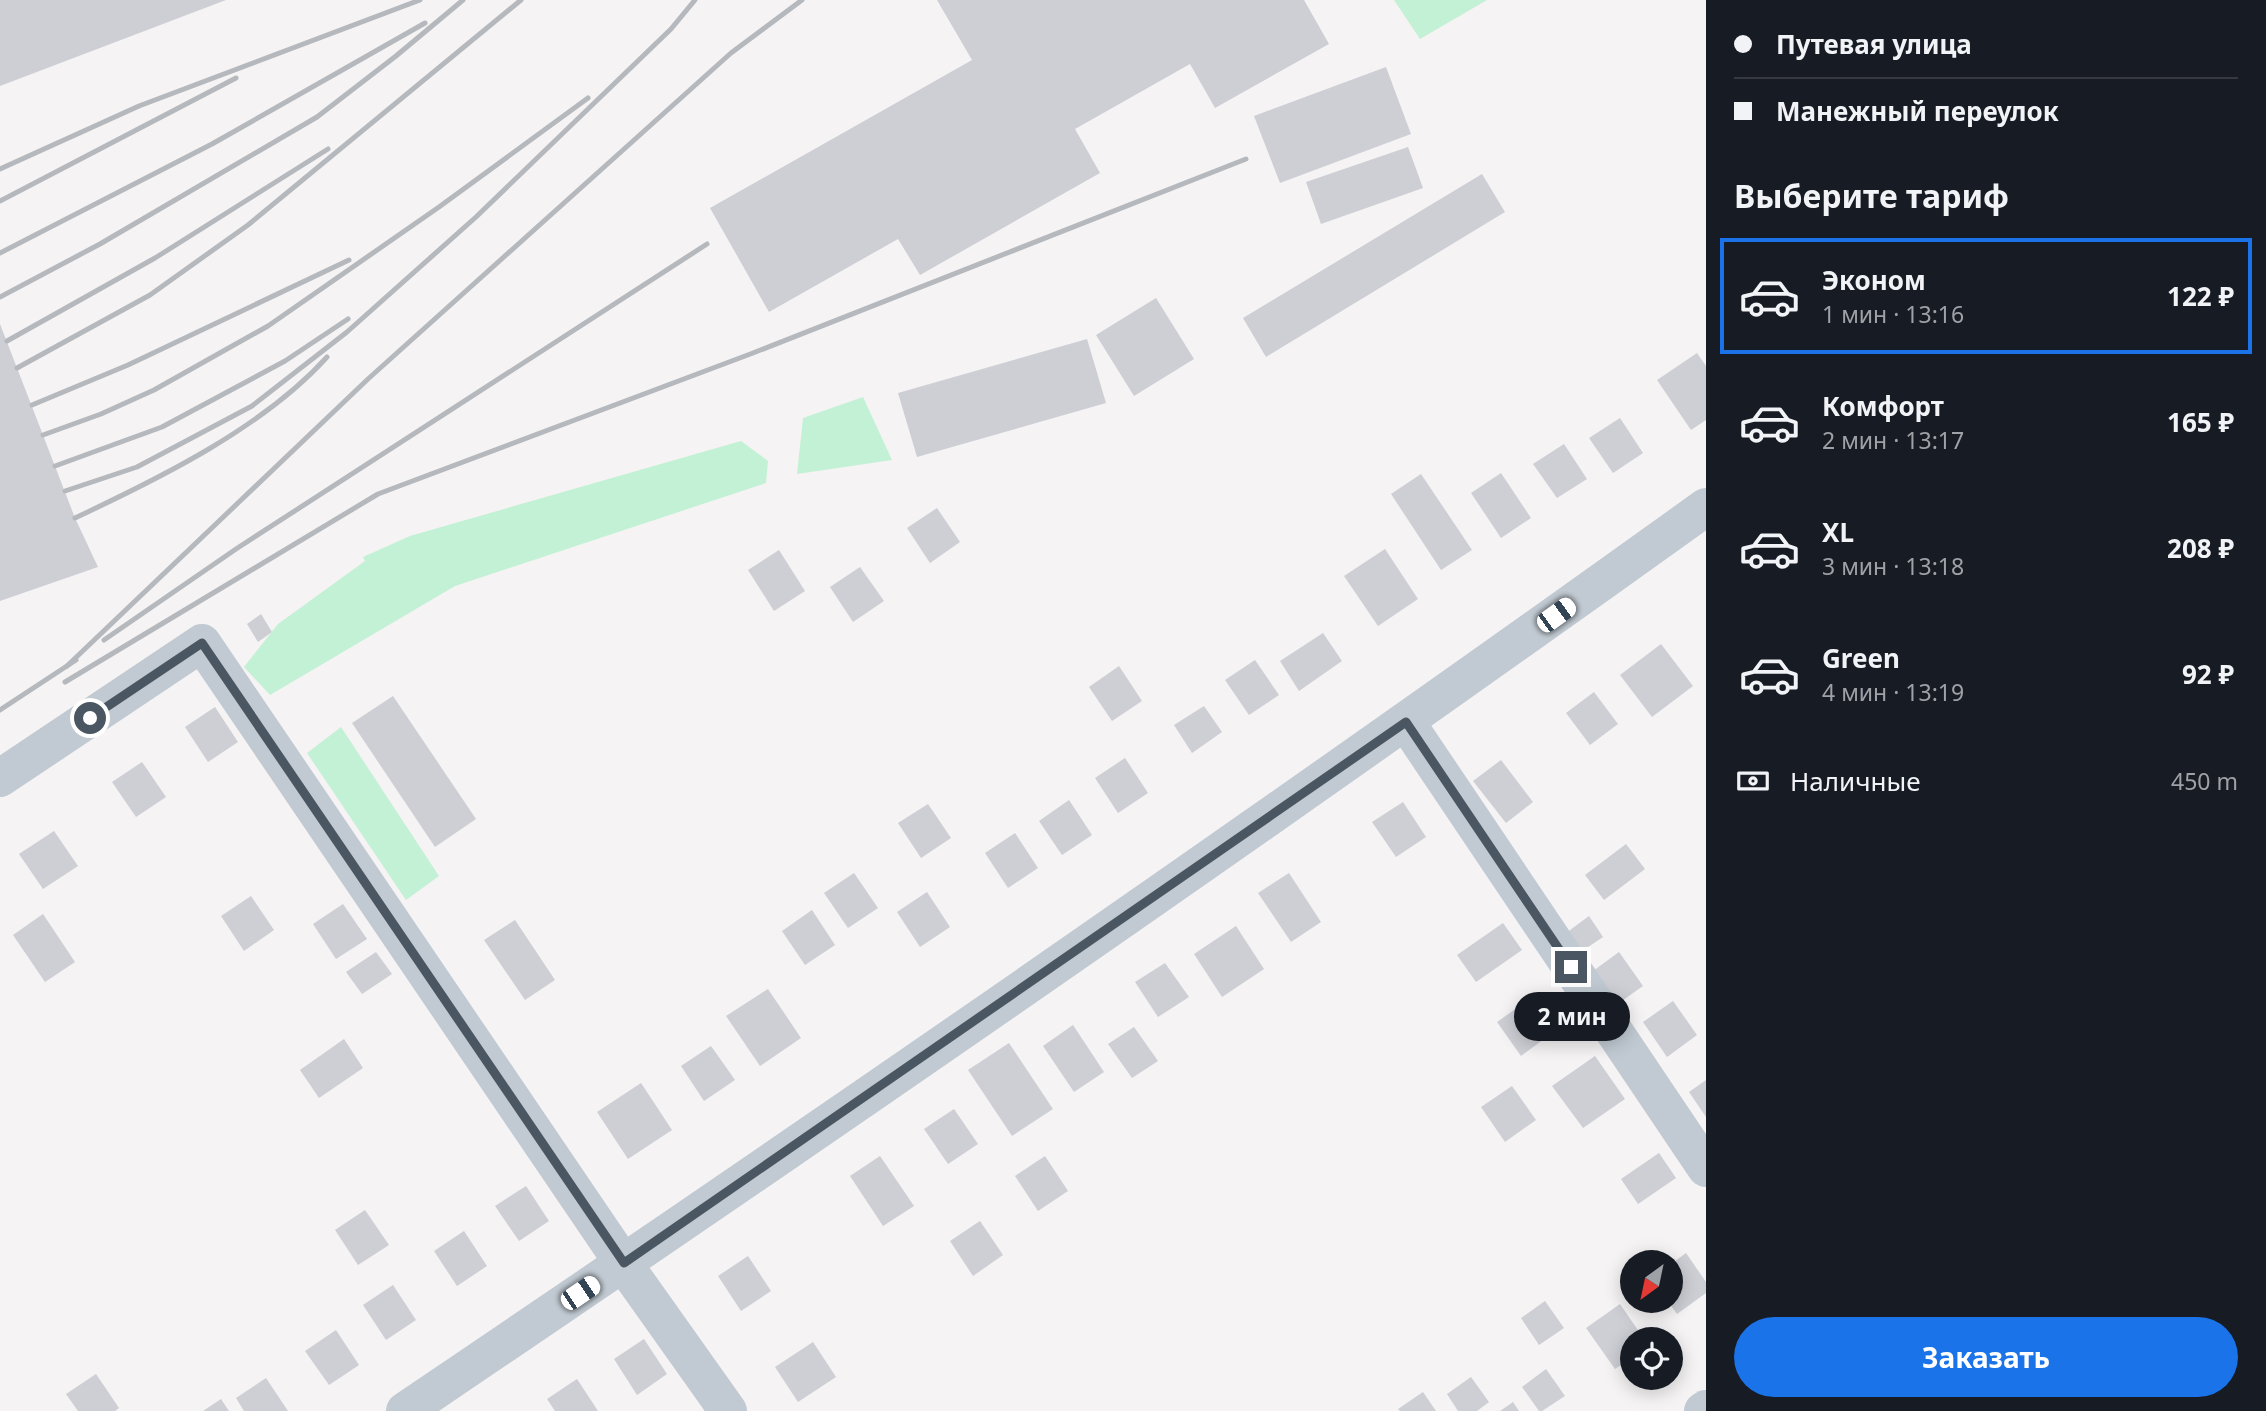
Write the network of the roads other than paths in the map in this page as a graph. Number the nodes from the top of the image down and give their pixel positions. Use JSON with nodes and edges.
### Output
{"nodes":[{"id":1,"x":1706,"y":507,"type":"edge"},
{"id":2,"x":1406,"y":722,"type":"junction"},
{"id":3,"x":0,"y":778,"type":"edge"},
{"id":4,"x":1706,"y":1168,"type":"edge"},
{"id":5,"x":624,"y":1263,"type":"junction"},
{"id":6,"x":405,"y":1411,"type":"edge"},
{"id":7,"x":729,"y":1411,"type":"edge"}],
"edges":[{"from":1,"to":2,"type":"street"},
{"from":2,"to":4,"type":"street"},
{"from":2,"to":5,"type":"street"},
{"from":3,"to":5,"type":"street"},
{"from":5,"to":6,"type":"street"},
{"from":5,"to":7,"type":"street"}]}
